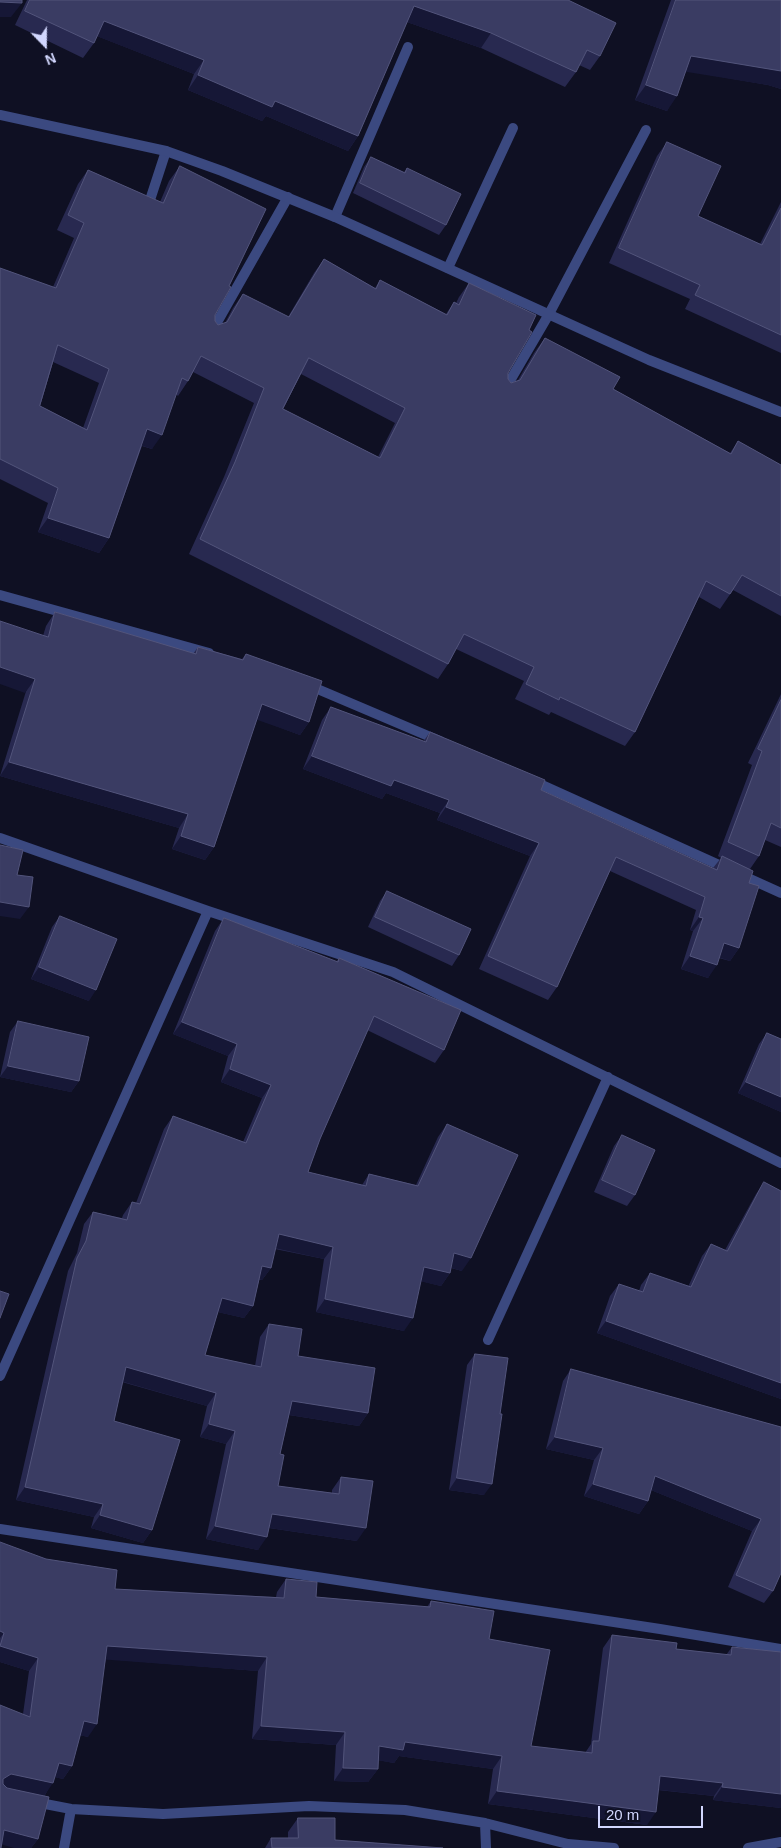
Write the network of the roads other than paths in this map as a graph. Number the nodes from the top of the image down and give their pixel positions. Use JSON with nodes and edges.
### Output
{"nodes":[{"id":1,"x":408,"y":47,"type":"dead end"},
{"id":2,"x":0,"y":115,"type":"edge"},
{"id":3,"x":513,"y":128,"type":"dead end"},
{"id":4,"x":646,"y":130,"type":"dead end"},
{"id":5,"x":166,"y":151,"type":"junction"},
{"id":6,"x":288,"y":197,"type":"junction"},
{"id":7,"x":150,"y":200,"type":"edge"},
{"id":8,"x":335,"y":216,"type":"junction"},
{"id":9,"x":448,"y":268,"type":"junction"},
{"id":10,"x":549,"y":314,"type":"junction"},
{"id":11,"x":211,"y":333,"type":"edge"},
{"id":12,"x":504,"y":391,"type":"edge"},
{"id":13,"x":781,"y":412,"type":"edge"},
{"id":14,"x":0,"y":594,"type":"edge"},
{"id":15,"x":215,"y":655,"type":"edge"},
{"id":16,"x":295,"y":680,"type":"edge"},
{"id":17,"x":450,"y":746,"type":"edge"},
{"id":18,"x":522,"y":776,"type":"edge"},
{"id":19,"x":0,"y":838,"type":"edge"},
{"id":20,"x":781,"y":893,"type":"edge"},
{"id":21,"x":208,"y":911,"type":"junction"},
{"id":22,"x":608,"y":1077,"type":"junction"},
{"id":23,"x":781,"y":1163,"type":"edge"},
{"id":24,"x":488,"y":1340,"type":"dead end"},
{"id":25,"x":0,"y":1376,"type":"edge"},
{"id":26,"x":0,"y":1529,"type":"edge"},
{"id":27,"x":781,"y":1650,"type":"edge"},
{"id":28,"x":28,"y":1801,"type":"edge"},
{"id":29,"x":71,"y":1809,"type":"junction"},
{"id":30,"x":485,"y":1823,"type":"junction"},
{"id":31,"x":781,"y":1842,"type":"edge"},
{"id":32,"x":64,"y":1848,"type":"edge"},
{"id":33,"x":486,"y":1848,"type":"edge"},
{"id":34,"x":614,"y":1848,"type":"edge"},
{"id":35,"x":748,"y":1848,"type":"edge"}],
"edges":[{"from":1,"to":8,"type":"street"},
{"from":2,"to":5,"type":"street"},
{"from":3,"to":9,"type":"street"},
{"from":4,"to":10,"type":"street"},
{"from":5,"to":6,"type":"street"},
{"from":5,"to":7,"type":"street"},
{"from":6,"to":8,"type":"street"},
{"from":6,"to":11,"type":"street"},
{"from":8,"to":9,"type":"street"},
{"from":9,"to":10,"type":"street"},
{"from":10,"to":12,"type":"street"},
{"from":10,"to":13,"type":"street"},
{"from":14,"to":15,"type":"street"},
{"from":16,"to":17,"type":"street"},
{"from":18,"to":20,"type":"street"},
{"from":19,"to":21,"type":"street"},
{"from":21,"to":22,"type":"street"},
{"from":21,"to":25,"type":"street"},
{"from":22,"to":23,"type":"street"},
{"from":22,"to":24,"type":"street"},
{"from":26,"to":27,"type":"street"},
{"from":28,"to":29,"type":"street"},
{"from":29,"to":30,"type":"street"},
{"from":29,"to":32,"type":"street"},
{"from":30,"to":33,"type":"street"},
{"from":30,"to":34,"type":"street"},
{"from":31,"to":35,"type":"street"}]}
